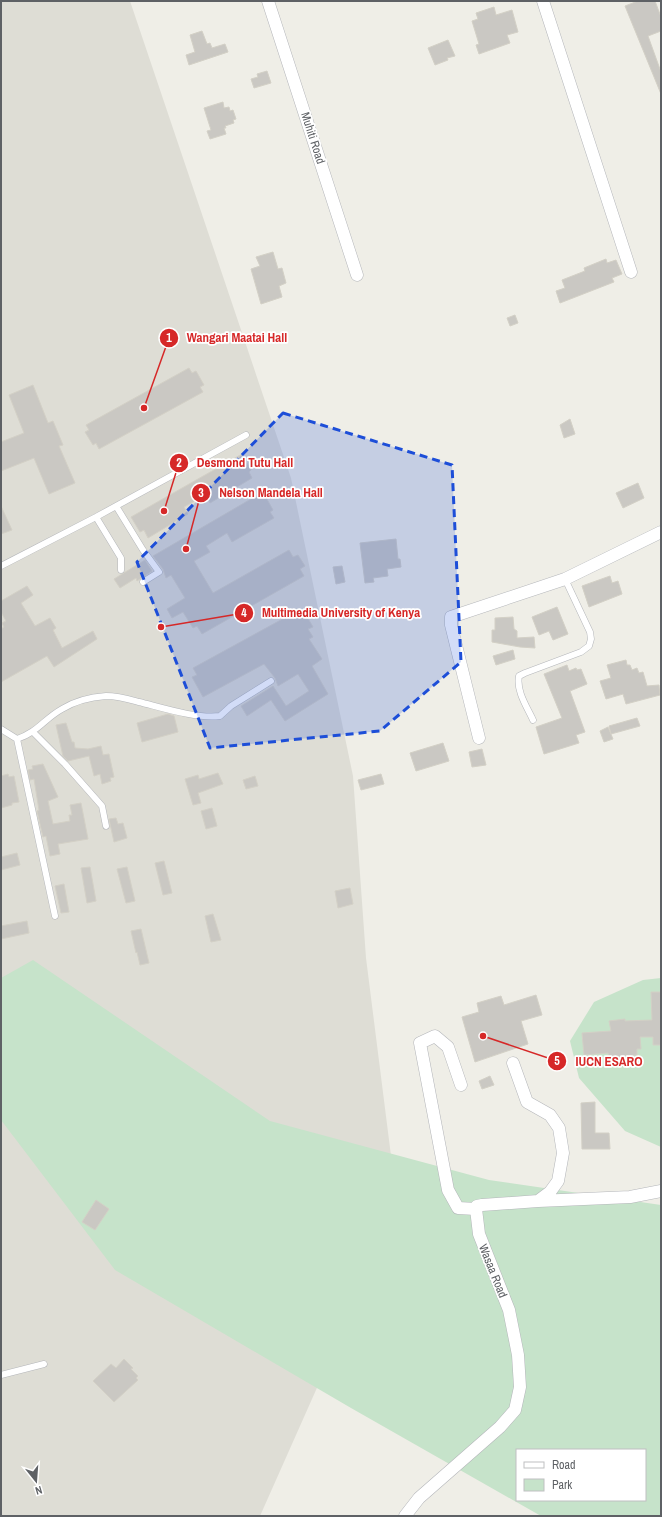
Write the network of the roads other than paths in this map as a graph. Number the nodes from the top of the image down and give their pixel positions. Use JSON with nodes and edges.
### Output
{"nodes":[{"id":1,"x":268,"y":1,"type":"edge"},
{"id":2,"x":543,"y":1,"type":"edge"},
{"id":3,"x":632,"y":272,"type":"dead end"},
{"id":4,"x":357,"y":275,"type":"dead end"},
{"id":5,"x":246,"y":434,"type":"dead end"},
{"id":6,"x":116,"y":506,"type":"junction"},
{"id":7,"x":96,"y":517,"type":"junction"},
{"id":8,"x":661,"y":532,"type":"edge"},
{"id":9,"x":1,"y":566,"type":"edge"},
{"id":10,"x":121,"y":570,"type":"dead end"},
{"id":11,"x":565,"y":579,"type":"junction"},
{"id":12,"x":143,"y":582,"type":"dead end"},
{"id":13,"x":271,"y":681,"type":"dead end"},
{"id":14,"x":533,"y":720,"type":"dead end"},
{"id":15,"x":1,"y":729,"type":"edge"},
{"id":16,"x":33,"y":732,"type":"junction"},
{"id":17,"x":17,"y":738,"type":"junction"},
{"id":18,"x":480,"y":738,"type":"dead end"},
{"id":19,"x":106,"y":826,"type":"dead end"},
{"id":20,"x":55,"y":916,"type":"dead end"},
{"id":21,"x":513,"y":1063,"type":"dead end"},
{"id":22,"x":461,"y":1085,"type":"dead end"},
{"id":23,"x":661,"y":1191,"type":"edge"},
{"id":24,"x":538,"y":1201,"type":"junction"},
{"id":25,"x":476,"y":1210,"type":"junction"},
{"id":26,"x":44,"y":1364,"type":"dead end"},
{"id":27,"x":1,"y":1375,"type":"edge"},
{"id":28,"x":405,"y":1516,"type":"edge"}],
"edges":[{"from":1,"to":4,"type":"street","name":"Muhiti Road"},
{"from":2,"to":3,"type":"street"},
{"from":5,"to":6,"type":"lane"},
{"from":6,"to":7,"type":"lane"},
{"from":6,"to":12,"type":"lane"},
{"from":7,"to":9,"type":"lane"},
{"from":7,"to":10,"type":"lane"},
{"from":8,"to":11,"type":"street"},
{"from":11,"to":14,"type":"lane"},
{"from":11,"to":18,"type":"street"},
{"from":13,"to":16,"type":"lane"},
{"from":15,"to":17,"type":"lane"},
{"from":16,"to":17,"type":"lane"},
{"from":16,"to":19,"type":"lane"},
{"from":17,"to":20,"type":"lane"},
{"from":21,"to":24,"type":"street"},
{"from":22,"to":25,"type":"street"},
{"from":23,"to":24,"type":"street"},
{"from":24,"to":25,"type":"street"},
{"from":25,"to":28,"type":"street","name":"Wasaa Road"},
{"from":26,"to":27,"type":"lane"}]}
